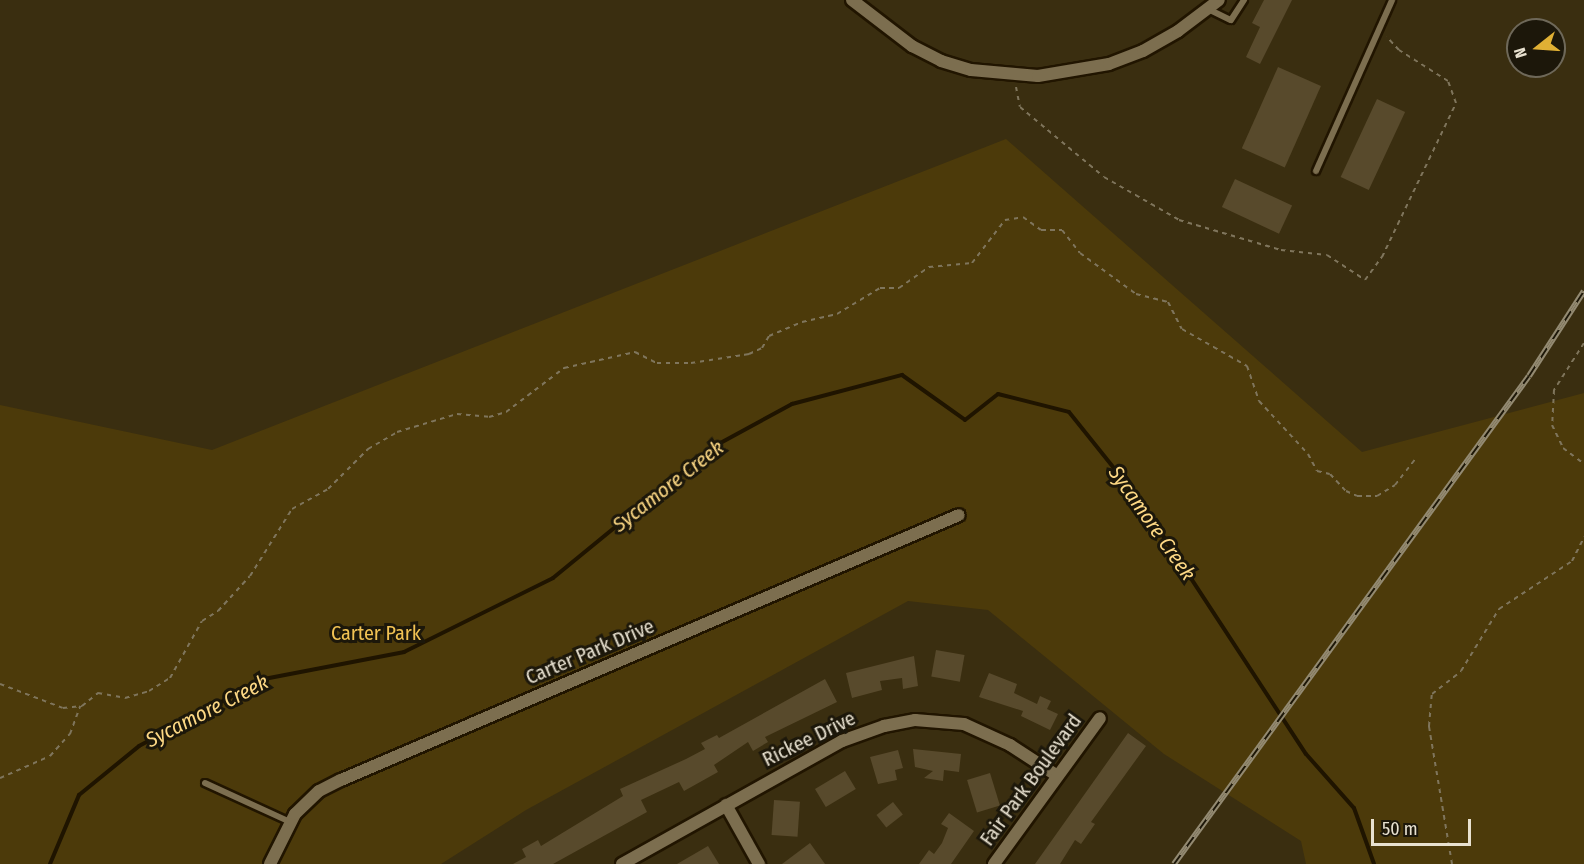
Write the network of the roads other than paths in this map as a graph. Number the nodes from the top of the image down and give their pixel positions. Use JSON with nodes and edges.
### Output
{"nodes":[{"id":1,"x":852,"y":0,"type":"edge"},
{"id":2,"x":1219,"y":0,"type":"edge"},
{"id":3,"x":1244,"y":0,"type":"edge"},
{"id":4,"x":1392,"y":0,"type":"edge"},
{"id":5,"x":1208,"y":9,"type":"junction"},
{"id":6,"x":1316,"y":171,"type":"dead end"},
{"id":7,"x":959,"y":515,"type":"dead end"},
{"id":8,"x":1100,"y":718,"type":"dead end"},
{"id":9,"x":1056,"y":775,"type":"junction"},
{"id":10,"x":205,"y":783,"type":"dead end"},
{"id":11,"x":726,"y":806,"type":"junction"},
{"id":12,"x":291,"y":823,"type":"junction"},
{"id":13,"x":270,"y":864,"type":"edge"},
{"id":14,"x":622,"y":864,"type":"edge"},
{"id":15,"x":759,"y":864,"type":"edge"},
{"id":16,"x":994,"y":864,"type":"edge"}],
"edges":[{"from":1,"to":5,"type":"street"},
{"from":2,"to":5,"type":"street"},
{"from":3,"to":5,"type":"lane"},
{"from":4,"to":6,"type":"lane"},
{"from":7,"to":12,"type":"street","name":"Carter Park Drive"},
{"from":8,"to":9,"type":"street","name":"Fair Park Boulevard"},
{"from":9,"to":11,"type":"street","name":"Rickee Drive"},
{"from":9,"to":16,"type":"street","name":"Fair Park Boulevard"},
{"from":10,"to":12,"type":"lane"},
{"from":11,"to":14,"type":"street","name":"Rickee Drive"},
{"from":11,"to":15,"type":"street"},
{"from":12,"to":13,"type":"street","name":"Carter Park Drive"}]}
